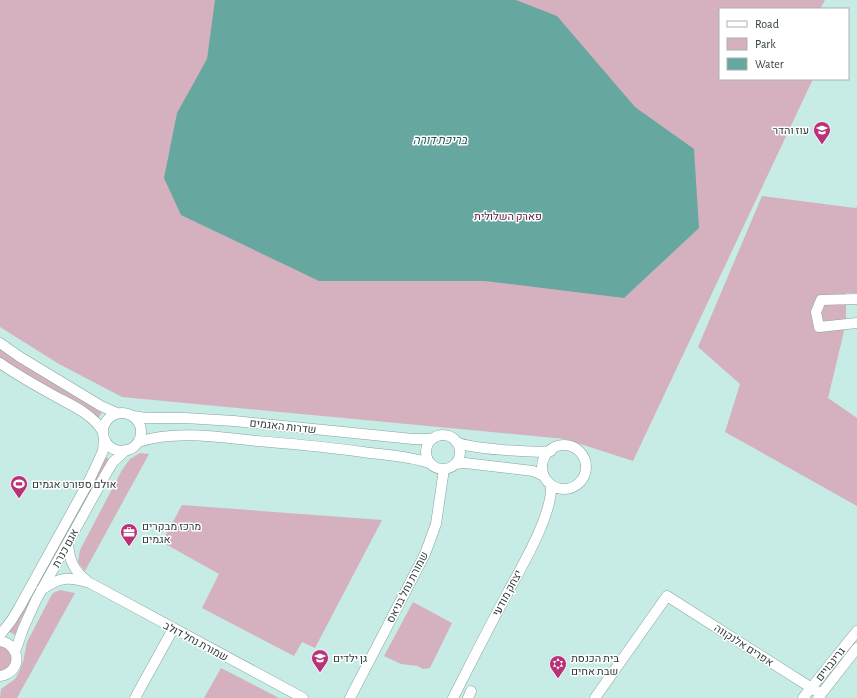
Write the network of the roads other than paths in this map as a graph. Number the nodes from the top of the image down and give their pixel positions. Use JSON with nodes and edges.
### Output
{"nodes":[{"id":1,"x":857,"y":299,"type":"edge"},
{"id":2,"x":857,"y":323,"type":"edge"},
{"id":3,"x":0,"y":343,"type":"edge"},
{"id":4,"x":0,"y":363,"type":"edge"},
{"id":5,"x":117,"y":413,"type":"junction"},
{"id":6,"x":133,"y":416,"type":"junction"},
{"id":7,"x":103,"y":435,"type":"junction"},
{"id":8,"x":432,"y":439,"type":"junction"},
{"id":9,"x":138,"y":442,"type":"junction"},
{"id":10,"x":456,"y":442,"type":"junction"},
{"id":11,"x":126,"y":450,"type":"junction"},
{"id":12,"x":551,"y":451,"type":"junction"},
{"id":13,"x":429,"y":463,"type":"junction"},
{"id":14,"x":454,"y":464,"type":"junction"},
{"id":15,"x":444,"y":469,"type":"junction"},
{"id":16,"x":544,"y":476,"type":"junction"},
{"id":17,"x":552,"y":485,"type":"junction"},
{"id":18,"x":68,"y":543,"type":"junction"},
{"id":19,"x":90,"y":583,"type":"junction"},
{"id":20,"x":41,"y":590,"type":"junction"},
{"id":21,"x":173,"y":629,"type":"junction"},
{"id":22,"x":857,"y":631,"type":"edge"},
{"id":23,"x":0,"y":635,"type":"edge"},
{"id":24,"x":0,"y":641,"type":"edge"},
{"id":25,"x":857,"y":648,"type":"edge"},
{"id":26,"x":15,"y":652,"type":"junction"},
{"id":27,"x":1,"y":677,"type":"edge"},
{"id":28,"x":811,"y":688,"type":"junction"},
{"id":29,"x":819,"y":696,"type":"edge"},
{"id":30,"x":135,"y":698,"type":"edge"},
{"id":31,"x":303,"y":698,"type":"edge"},
{"id":32,"x":350,"y":698,"type":"edge"},
{"id":33,"x":453,"y":698,"type":"edge"},
{"id":34,"x":595,"y":698,"type":"edge"},
{"id":35,"x":803,"y":698,"type":"edge"}],
"edges":[{"from":1,"to":2,"type":"street"},
{"from":3,"to":5,"type":"street"},
{"from":4,"to":7,"type":"street"},
{"from":5,"to":6,"type":"street"},
{"from":5,"to":7,"type":"street"},
{"from":6,"to":8,"type":"street","name":"שדרות האגמים"},
{"from":6,"to":9,"type":"street"},
{"from":7,"to":11,"type":"street"},
{"from":7,"to":23,"type":"street","name":"אגם כנרת"},
{"from":8,"to":10,"type":"street"},
{"from":8,"to":13,"type":"street"},
{"from":9,"to":11,"type":"street"},
{"from":9,"to":13,"type":"street","name":"שדרות האגמים"},
{"from":10,"to":12,"type":"street"},
{"from":10,"to":14,"type":"street"},
{"from":11,"to":18,"type":"street","name":"אגם כנרת"},
{"from":12,"to":16,"type":"street"},
{"from":12,"to":17,"type":"street"},
{"from":13,"to":15,"type":"street"},
{"from":14,"to":15,"type":"street"},
{"from":14,"to":16,"type":"street"},
{"from":15,"to":32,"type":"street","name":"שמורת נחל בניאס"},
{"from":16,"to":17,"type":"street"},
{"from":17,"to":33,"type":"street","name":"יצחק מודעי"},
{"from":18,"to":19,"type":"street","name":"שמורת נחל דולב"},
{"from":18,"to":20,"type":"street","name":"אגם כנרת"},
{"from":19,"to":20,"type":"street","name":"שמורת נחל דולב"},
{"from":19,"to":21,"type":"street","name":"שמורת נחל דולב"},
{"from":20,"to":26,"type":"street","name":"אגם כנרת"},
{"from":21,"to":30,"type":"street"},
{"from":21,"to":31,"type":"street","name":"שמורת נחל דולב"},
{"from":22,"to":28,"type":"street","name":"גרינבויים"},
{"from":24,"to":26,"type":"street"},
{"from":25,"to":29,"type":"street","name":"גרינבויים"},
{"from":26,"to":27,"type":"street","name":"אגם כנרת"},
{"from":28,"to":29,"type":"street","name":"אפרים אלנקווה"},
{"from":28,"to":34,"type":"street","name":"אפרים אלנקווה"},
{"from":28,"to":35,"type":"street","name":"גרינבויים"}]}
